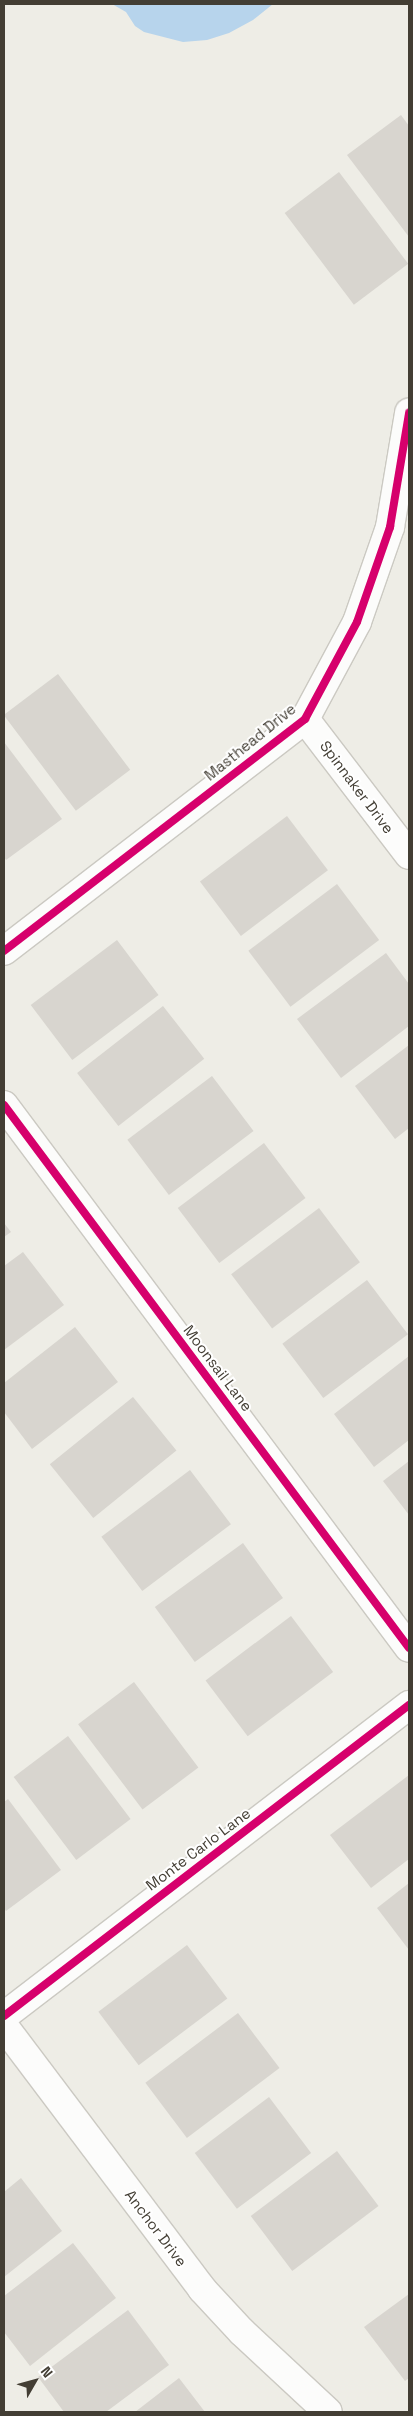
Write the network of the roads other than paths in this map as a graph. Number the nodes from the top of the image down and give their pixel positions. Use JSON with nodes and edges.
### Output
{"nodes":[{"id":1,"x":409,"y":413,"type":"edge"},
{"id":2,"x":305,"y":719,"type":"junction"},
{"id":3,"x":409,"y":855,"type":"edge"},
{"id":4,"x":4,"y":951,"type":"edge"},
{"id":5,"x":4,"y":1105,"type":"edge"},
{"id":6,"x":409,"y":1648,"type":"edge"},
{"id":7,"x":409,"y":1705,"type":"edge"},
{"id":8,"x":4,"y":2016,"type":"edge"},
{"id":9,"x":4,"y":2026,"type":"edge"},
{"id":10,"x":328,"y":2412,"type":"edge"}],
"edges":[{"from":1,"to":2,"type":"street","name":"Masthead Drive"},
{"from":2,"to":3,"type":"street","name":"Spinnaker Drive"},
{"from":2,"to":4,"type":"street","name":"Masthead Drive"},
{"from":5,"to":6,"type":"street","name":"Moonsail Lane"},
{"from":7,"to":8,"type":"street","name":"Monte Carlo Lane"},
{"from":9,"to":10,"type":"street","name":"Anchor Drive"}]}
